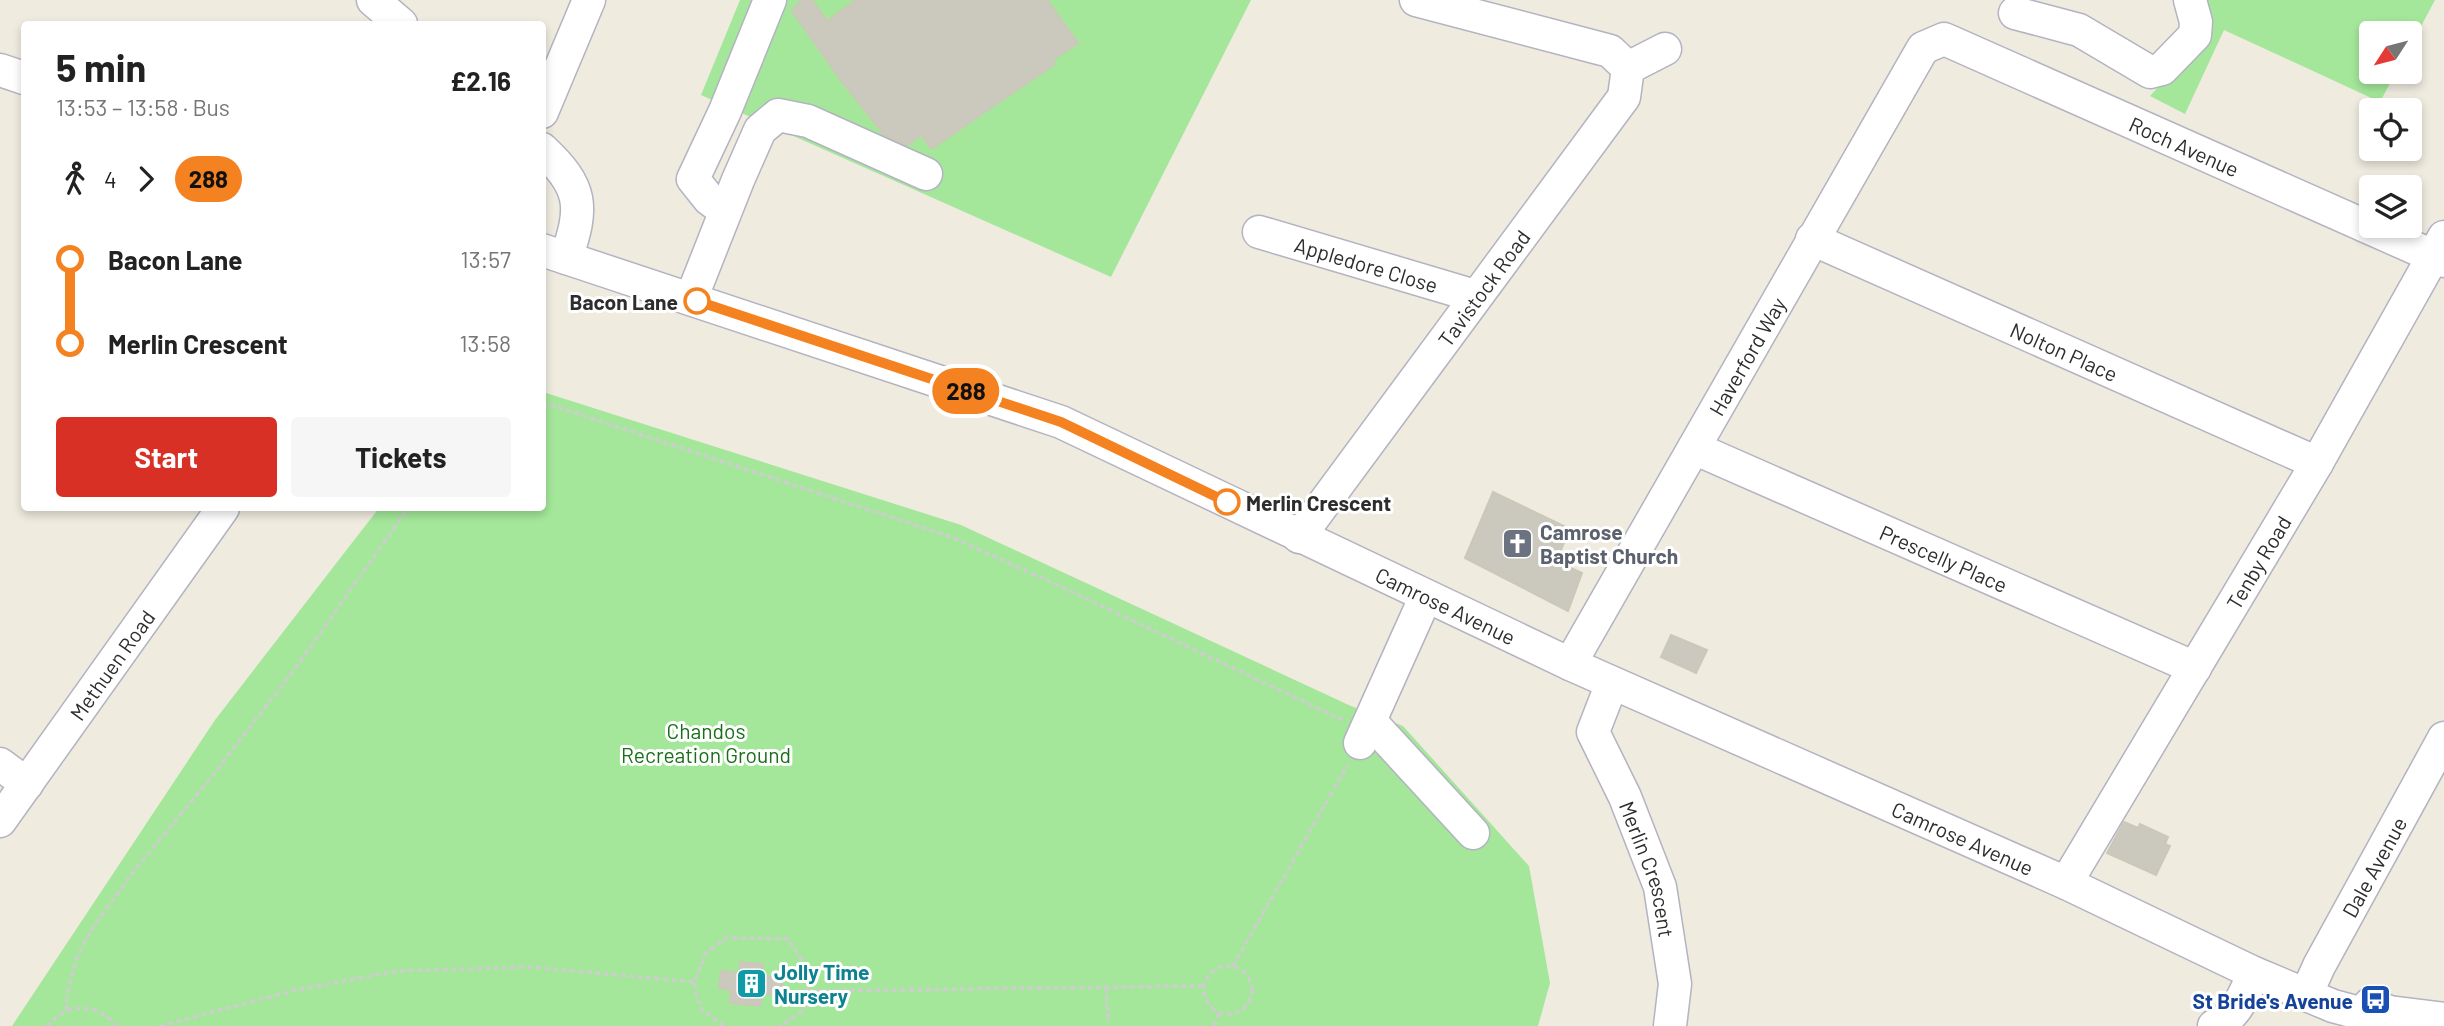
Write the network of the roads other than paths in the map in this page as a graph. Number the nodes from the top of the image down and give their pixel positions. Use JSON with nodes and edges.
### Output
{"nodes":[{"id":1,"x":373,"y":0,"type":"edge"},
{"id":2,"x":589,"y":0,"type":"edge"},
{"id":3,"x":770,"y":0,"type":"edge"},
{"id":4,"x":1416,"y":0,"type":"edge"},
{"id":5,"x":2190,"y":0,"type":"edge"},
{"id":6,"x":2017,"y":6,"type":"edge"},
{"id":7,"x":398,"y":21,"type":"edge"},
{"id":8,"x":1923,"y":48,"type":"joint"},
{"id":9,"x":1665,"y":49,"type":"dead end"},
{"id":10,"x":1997,"y":63,"type":"junction"},
{"id":11,"x":1628,"y":68,"type":"junction"},
{"id":12,"x":0,"y":70,"type":"edge"},
{"id":13,"x":21,"y":77,"type":"edge"},
{"id":14,"x":546,"y":103,"type":"edge"},
{"id":15,"x":546,"y":153,"type":"edge"},
{"id":16,"x":926,"y":174,"type":"dead end"},
{"id":17,"x":725,"y":211,"type":"junction"},
{"id":18,"x":1259,"y":232,"type":"dead end"},
{"id":19,"x":1812,"y":239,"type":"junction"},
{"id":20,"x":2440,"y":252,"type":"edge"},
{"id":21,"x":554,"y":254,"type":"edge"},
{"id":22,"x":1475,"y":296,"type":"junction"},
{"id":23,"x":691,"y":299,"type":"junction"},
{"id":24,"x":1694,"y":448,"type":"junction"},
{"id":25,"x":2318,"y":463,"type":"junction"},
{"id":26,"x":221,"y":511,"type":"edge"},
{"id":27,"x":1299,"y":537,"type":"junction"},
{"id":28,"x":1426,"y":596,"type":"junction"},
{"id":29,"x":1570,"y":664,"type":"junction"},
{"id":30,"x":2195,"y":668,"type":"junction"},
{"id":31,"x":1612,"y":683,"type":"junction"},
{"id":32,"x":2444,"y":738,"type":"edge"},
{"id":33,"x":0,"y":764,"type":"edge"},
{"id":34,"x":27,"y":784,"type":"junction"},
{"id":35,"x":0,"y":821,"type":"edge"},
{"id":36,"x":1473,"y":833,"type":"dead end"},
{"id":37,"x":2066,"y":883,"type":"junction"},
{"id":38,"x":2255,"y":973,"type":"junction"},
{"id":39,"x":2320,"y":1001,"type":"junction"},
{"id":40,"x":2377,"y":1019,"type":"edge"},
{"id":41,"x":2444,"y":1019,"type":"edge"},
{"id":42,"x":1670,"y":1026,"type":"edge"},
{"id":43,"x":2214,"y":1026,"type":"edge"}],
"edges":[{"from":1,"to":7,"type":"street"},
{"from":2,"to":14,"type":"street"},
{"from":3,"to":17,"type":"street"},
{"from":4,"to":11,"type":"street"},
{"from":5,"to":6,"type":"street"},
{"from":6,"to":10,"type":"street"},
{"from":8,"to":10,"type":"street","name":"Roch Avenue"},
{"from":8,"to":19,"type":"street","name":"Haverford Way"},
{"from":9,"to":11,"type":"street"},
{"from":10,"to":20,"type":"street","name":"Roch Avenue"},
{"from":11,"to":22,"type":"street","name":"Tavistock Road"},
{"from":12,"to":13,"type":"street"},
{"from":15,"to":21,"type":"street"},
{"from":16,"to":17,"type":"street"},
{"from":17,"to":23,"type":"street"},
{"from":18,"to":22,"type":"street","name":"Appledore Close"},
{"from":19,"to":24,"type":"street","name":"Haverford Way"},
{"from":19,"to":25,"type":"street","name":"Nolton Place"},
{"from":20,"to":25,"type":"street","name":"Tenby Road"},
{"from":21,"to":23,"type":"street","name":"Camrose Avenue"},
{"from":22,"to":27,"type":"street","name":"Tavistock Road"},
{"from":23,"to":27,"type":"street","name":"Camrose Avenue"},
{"from":24,"to":29,"type":"street","name":"Haverford Way"},
{"from":24,"to":30,"type":"street","name":"Prescelly Place"},
{"from":25,"to":30,"type":"street","name":"Tenby Road"},
{"from":26,"to":34,"type":"street","name":"Methuen Road"},
{"from":27,"to":28,"type":"street","name":"Camrose Avenue"},
{"from":28,"to":29,"type":"street","name":"Camrose Avenue"},
{"from":28,"to":36,"type":"street"},
{"from":29,"to":31,"type":"street","name":"Camrose Avenue"},
{"from":30,"to":37,"type":"street","name":"Tenby Road"},
{"from":31,"to":37,"type":"street","name":"Camrose Avenue"},
{"from":31,"to":42,"type":"street","name":"Merlin Crescent"},
{"from":32,"to":39,"type":"street","name":"Dale Avenue"},
{"from":33,"to":34,"type":"street"},
{"from":34,"to":35,"type":"street","name":"Methuen Road"},
{"from":37,"to":38,"type":"street","name":"Camrose Avenue"},
{"from":38,"to":39,"type":"street","name":"Camrose Avenue"},
{"from":38,"to":43,"type":"street"},
{"from":39,"to":40,"type":"street","name":"Camrose Avenue"},
{"from":40,"to":41,"type":"street","name":"Camrose Avenue"}]}
